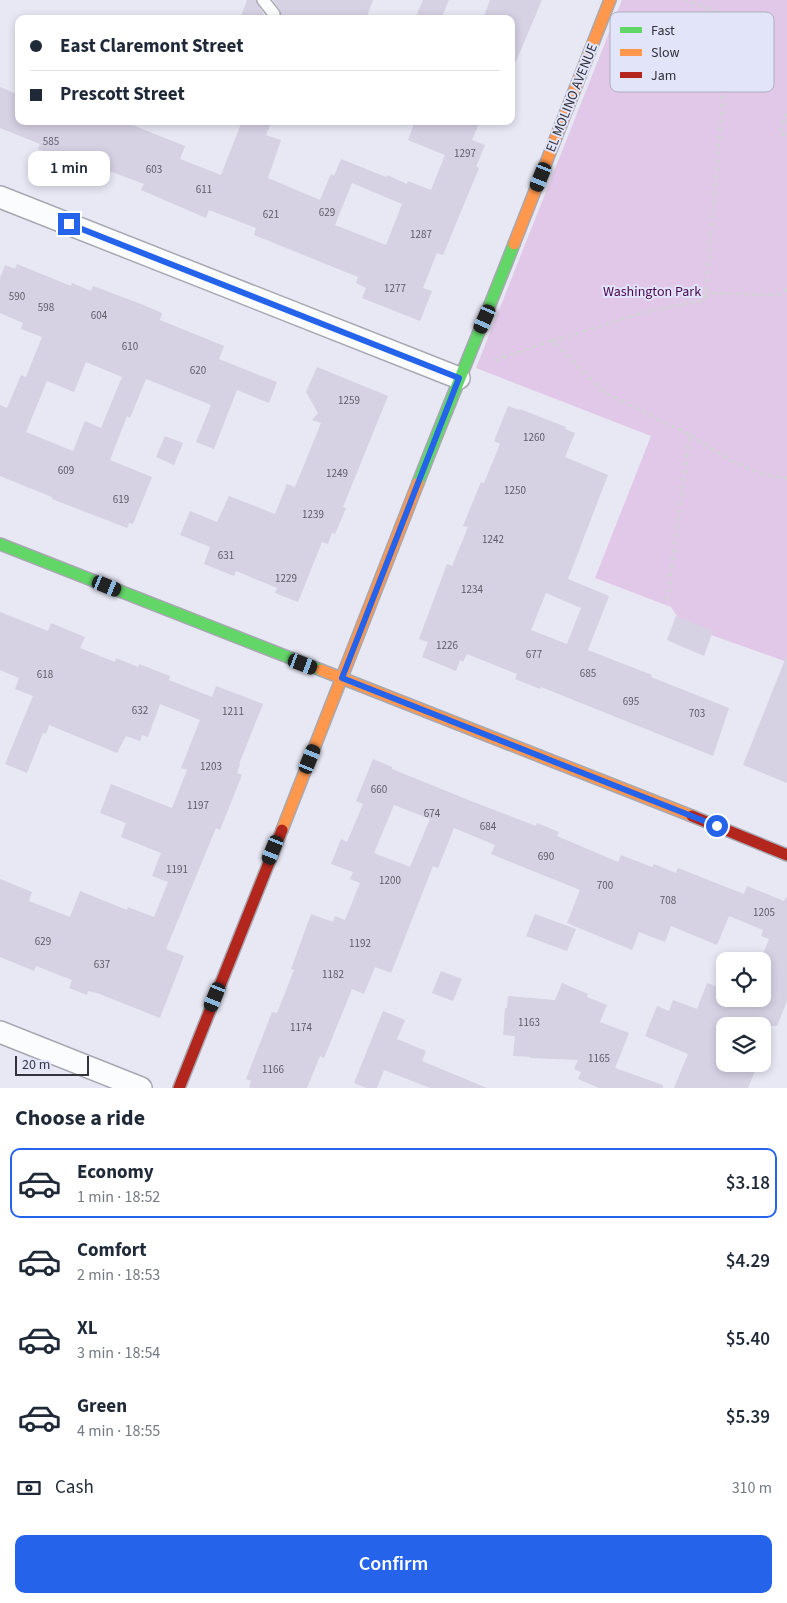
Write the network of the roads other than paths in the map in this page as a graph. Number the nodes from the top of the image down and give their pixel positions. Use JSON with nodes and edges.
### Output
{"nodes":[{"id":1,"x":263,"y":0,"type":"edge"},
{"id":2,"x":610,"y":0,"type":"edge"},
{"id":3,"x":274,"y":15,"type":"edge"},
{"id":4,"x":0,"y":197,"type":"edge"},
{"id":5,"x":459,"y":378,"type":"junction"},
{"id":6,"x":0,"y":544,"type":"edge"},
{"id":7,"x":342,"y":678,"type":"junction"},
{"id":8,"x":787,"y":855,"type":"edge"},
{"id":9,"x":0,"y":1032,"type":"edge"},
{"id":10,"x":141,"y":1088,"type":"edge"},
{"id":11,"x":179,"y":1088,"type":"edge"}],
"edges":[{"from":1,"to":3,"type":"lane"},
{"from":2,"to":5,"type":"street","name":"EL MOLINO AVENUE"},
{"from":4,"to":5,"type":"street"},
{"from":5,"to":7,"type":"street","name":"EL MOLINO AVENUE"},
{"from":6,"to":7,"type":"street"},
{"from":7,"to":8,"type":"street"},
{"from":7,"to":11,"type":"street","name":"EL MOLINO AVENUE"},
{"from":9,"to":10,"type":"street"}]}
